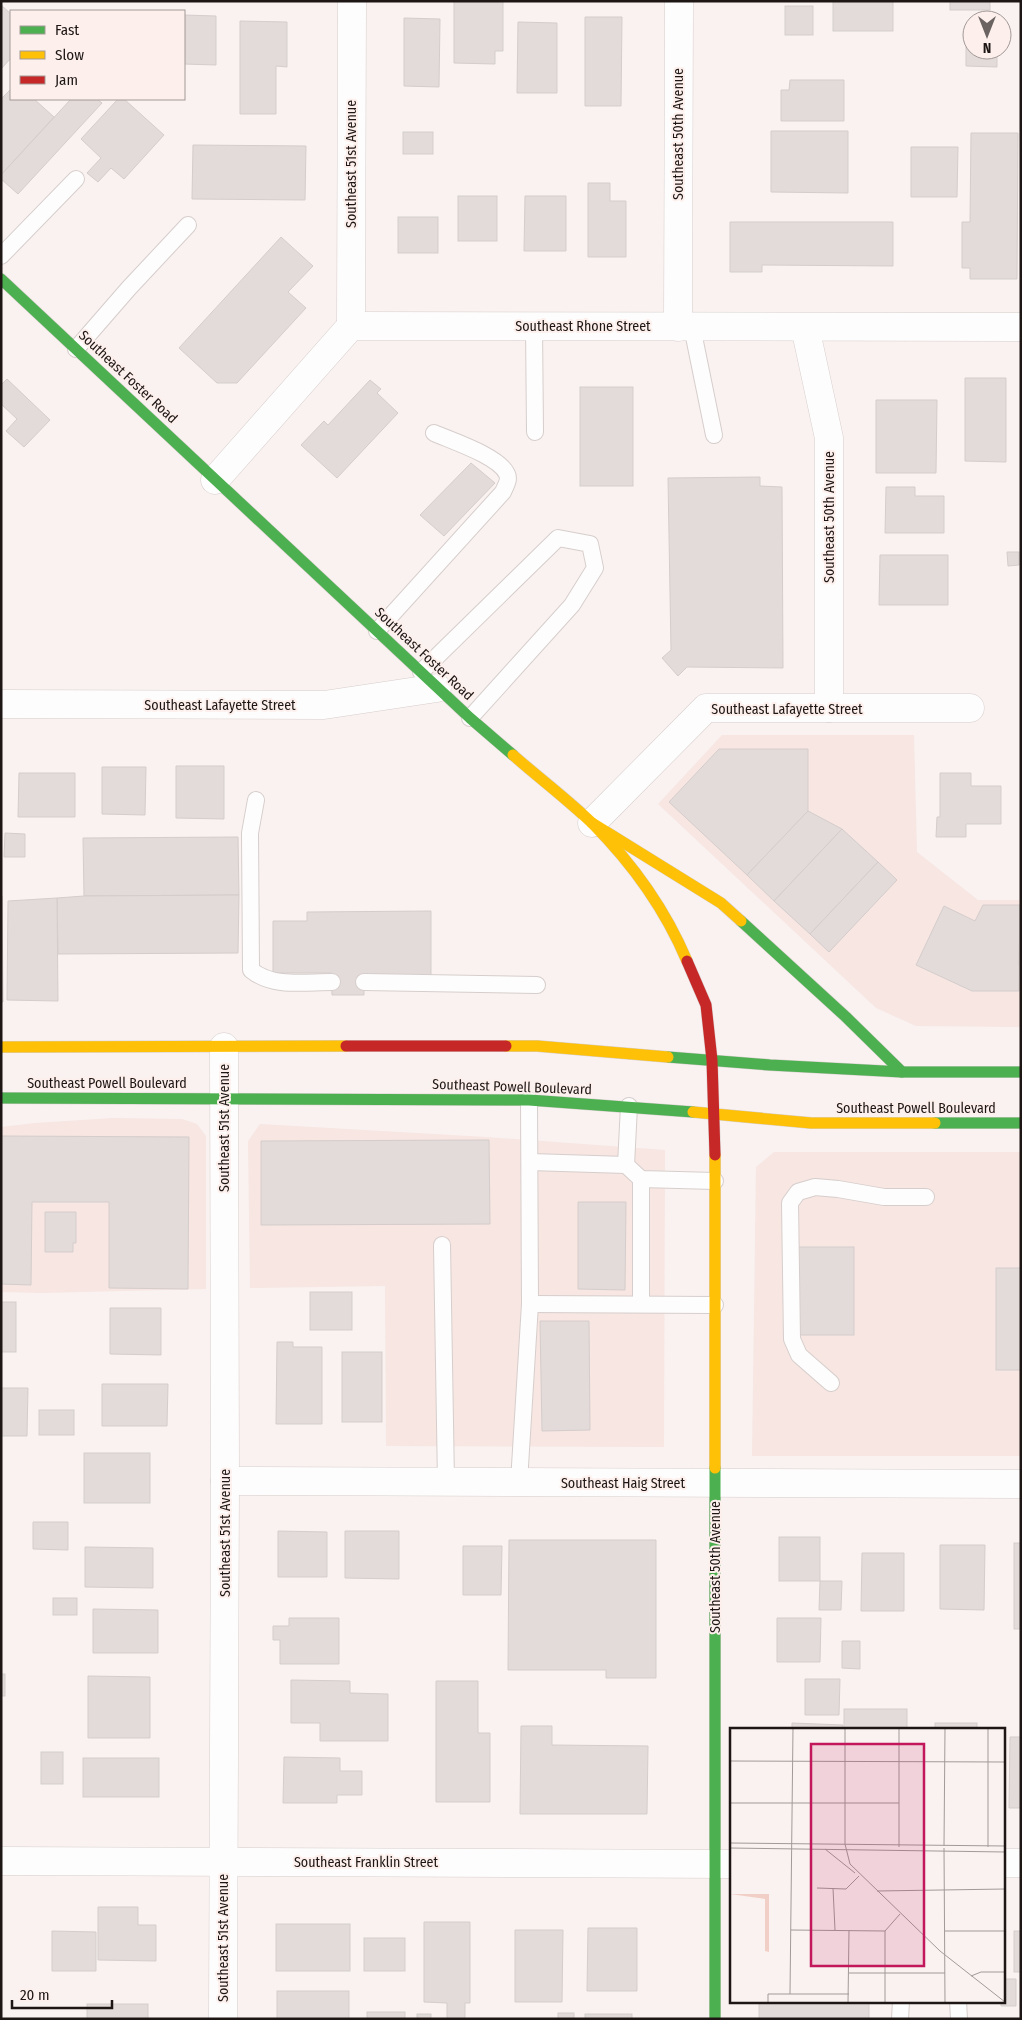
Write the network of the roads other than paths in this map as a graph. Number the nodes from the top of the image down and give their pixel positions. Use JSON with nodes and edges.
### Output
{"nodes":[{"id":1,"x":352,"y":1,"type":"edge"},
{"id":2,"x":679,"y":1,"type":"edge"},
{"id":3,"x":76,"y":179,"type":"dead end"},
{"id":4,"x":188,"y":225,"type":"dead end"},
{"id":5,"x":1,"y":256,"type":"edge"},
{"id":6,"x":1,"y":279,"type":"edge"},
{"id":7,"x":350,"y":326,"type":"junction"},
{"id":8,"x":534,"y":326,"type":"junction"},
{"id":9,"x":685,"y":327,"type":"junction"},
{"id":10,"x":805,"y":327,"type":"junction"},
{"id":11,"x":1021,"y":327,"type":"edge"},
{"id":12,"x":76,"y":349,"type":"junction"},
{"id":13,"x":534,"y":432,"type":"dead end"},
{"id":14,"x":434,"y":433,"type":"dead end"},
{"id":15,"x":714,"y":434,"type":"dead end"},
{"id":16,"x":215,"y":480,"type":"junction"},
{"id":17,"x":377,"y":631,"type":"junction"},
{"id":18,"x":429,"y":680,"type":"junction"},
{"id":19,"x":1,"y":704,"type":"edge"},
{"id":20,"x":829,"y":708,"type":"junction"},
{"id":21,"x":970,"y":708,"type":"dead end"},
{"id":22,"x":470,"y":718,"type":"junction"},
{"id":23,"x":256,"y":800,"type":"dead end"},
{"id":24,"x":592,"y":823,"type":"junction"},
{"id":25,"x":332,"y":982,"type":"dead end"},
{"id":26,"x":364,"y":982,"type":"dead end"},
{"id":27,"x":537,"y":984,"type":"dead end"},
{"id":28,"x":1,"y":1047,"type":"edge"},
{"id":29,"x":224,"y":1047,"type":"junction"},
{"id":30,"x":712,"y":1060,"type":"junction"},
{"id":31,"x":902,"y":1072,"type":"junction"},
{"id":32,"x":1021,"y":1072,"type":"edge"},
{"id":33,"x":1,"y":1098,"type":"edge"},
{"id":34,"x":224,"y":1098,"type":"junction"},
{"id":35,"x":530,"y":1100,"type":"junction"},
{"id":36,"x":629,"y":1106,"type":"junction"},
{"id":37,"x":714,"y":1114,"type":"junction"},
{"id":38,"x":1021,"y":1123,"type":"edge"},
{"id":39,"x":530,"y":1162,"type":"junction"},
{"id":40,"x":626,"y":1164,"type":"junction"},
{"id":41,"x":641,"y":1179,"type":"junction"},
{"id":42,"x":715,"y":1181,"type":"junction"},
{"id":43,"x":926,"y":1197,"type":"dead end"},
{"id":44,"x":442,"y":1244,"type":"dead end"},
{"id":45,"x":530,"y":1304,"type":"junction"},
{"id":46,"x":641,"y":1304,"type":"junction"},
{"id":47,"x":715,"y":1305,"type":"junction"},
{"id":48,"x":831,"y":1383,"type":"dead end"},
{"id":49,"x":225,"y":1481,"type":"junction"},
{"id":50,"x":446,"y":1482,"type":"junction"},
{"id":51,"x":518,"y":1482,"type":"junction"},
{"id":52,"x":715,"y":1483,"type":"junction"},
{"id":53,"x":1021,"y":1484,"type":"edge"},
{"id":54,"x":1,"y":1861,"type":"edge"},
{"id":55,"x":224,"y":1861,"type":"junction"},
{"id":56,"x":1004,"y":1863,"type":"edge"},
{"id":57,"x":1021,"y":1863,"type":"edge"},
{"id":58,"x":723,"y":1864,"type":"edge"},
{"id":59,"x":902,"y":2002,"type":"edge"},
{"id":60,"x":958,"y":2002,"type":"edge"},
{"id":61,"x":223,"y":2019,"type":"edge"},
{"id":62,"x":715,"y":2019,"type":"edge"},
{"id":63,"x":900,"y":2019,"type":"edge"},
{"id":64,"x":959,"y":2019,"type":"edge"}],
"edges":[{"from":1,"to":7,"type":"street","name":"Southeast 51st Avenue"},
{"from":2,"to":9,"type":"street","name":"Southeast 50th Avenue"},
{"from":3,"to":5,"type":"lane"},
{"from":4,"to":12,"type":"lane"},
{"from":6,"to":12,"type":"main road","name":"Southeast Foster Road"},
{"from":7,"to":8,"type":"street","name":"Southeast Rhone Street"},
{"from":7,"to":16,"type":"street"},
{"from":8,"to":9,"type":"street","name":"Southeast Rhone Street"},
{"from":8,"to":13,"type":"lane"},
{"from":9,"to":10,"type":"street","name":"Southeast Rhone Street"},
{"from":9,"to":15,"type":"lane"},
{"from":10,"to":11,"type":"street","name":"Southeast Rhone Street"},
{"from":10,"to":20,"type":"street","name":"Southeast 50th Avenue"},
{"from":12,"to":16,"type":"main road","name":"Southeast Foster Road"},
{"from":14,"to":17,"type":"lane"},
{"from":16,"to":17,"type":"main road","name":"Southeast Foster Road"},
{"from":17,"to":18,"type":"main road","name":"Southeast Foster Road"},
{"from":18,"to":19,"type":"street","name":"Southeast Lafayette Street"},
{"from":18,"to":22,"type":"main road","name":"Southeast Foster Road"},
{"from":18,"to":22,"type":"lane"},
{"from":20,"to":21,"type":"street","name":"Southeast Lafayette Street"},
{"from":20,"to":24,"type":"street","name":"Southeast Lafayette Street"},
{"from":22,"to":24,"type":"main road","name":"Southeast Foster Road"},
{"from":23,"to":25,"type":"lane"},
{"from":24,"to":30,"type":"main road","name":"Southeast Foster Road"},
{"from":24,"to":31,"type":"main road"},
{"from":26,"to":27,"type":"lane"},
{"from":28,"to":29,"type":"main road"},
{"from":29,"to":30,"type":"main road"},
{"from":29,"to":34,"type":"street","name":"Southeast 51st Avenue"},
{"from":30,"to":31,"type":"main road"},
{"from":30,"to":37,"type":"main road","name":"Southeast Foster Road"},
{"from":31,"to":32,"type":"main road"},
{"from":33,"to":34,"type":"main road","name":"Southeast Powell Boulevard"},
{"from":34,"to":35,"type":"main road","name":"Southeast Powell Boulevard"},
{"from":34,"to":49,"type":"street","name":"Southeast 51st Avenue"},
{"from":35,"to":36,"type":"main road","name":"Southeast Powell Boulevard"},
{"from":35,"to":39,"type":"lane"},
{"from":36,"to":37,"type":"main road","name":"Southeast Powell Boulevard"},
{"from":36,"to":40,"type":"lane"},
{"from":37,"to":38,"type":"main road","name":"Southeast Powell Boulevard"},
{"from":37,"to":42,"type":"main road","name":"Southeast 50th Avenue"},
{"from":39,"to":40,"type":"lane"},
{"from":39,"to":45,"type":"lane"},
{"from":40,"to":41,"type":"lane"},
{"from":41,"to":42,"type":"lane"},
{"from":41,"to":46,"type":"lane"},
{"from":42,"to":47,"type":"main road","name":"Southeast 50th Avenue"},
{"from":43,"to":48,"type":"lane"},
{"from":44,"to":50,"type":"lane"},
{"from":45,"to":46,"type":"lane"},
{"from":45,"to":51,"type":"lane"},
{"from":46,"to":47,"type":"lane"},
{"from":47,"to":52,"type":"main road","name":"Southeast 50th Avenue"},
{"from":49,"to":50,"type":"street","name":"Southeast Haig Street"},
{"from":49,"to":55,"type":"street","name":"Southeast 51st Avenue"},
{"from":50,"to":51,"type":"street","name":"Southeast Haig Street"},
{"from":51,"to":52,"type":"street","name":"Southeast Haig Street"},
{"from":52,"to":53,"type":"street","name":"Southeast Haig Street"},
{"from":52,"to":58,"type":"main road","name":"Southeast 50th Avenue"},
{"from":54,"to":55,"type":"street","name":"Southeast Franklin Street"},
{"from":55,"to":58,"type":"street","name":"Southeast Franklin Street"},
{"from":55,"to":61,"type":"street","name":"Southeast 51st Avenue"},
{"from":56,"to":57,"type":"street"},
{"from":58,"to":62,"type":"main road","name":"Southeast 50th Avenue"},
{"from":59,"to":63,"type":"lane"},
{"from":60,"to":64,"type":"lane"}]}
